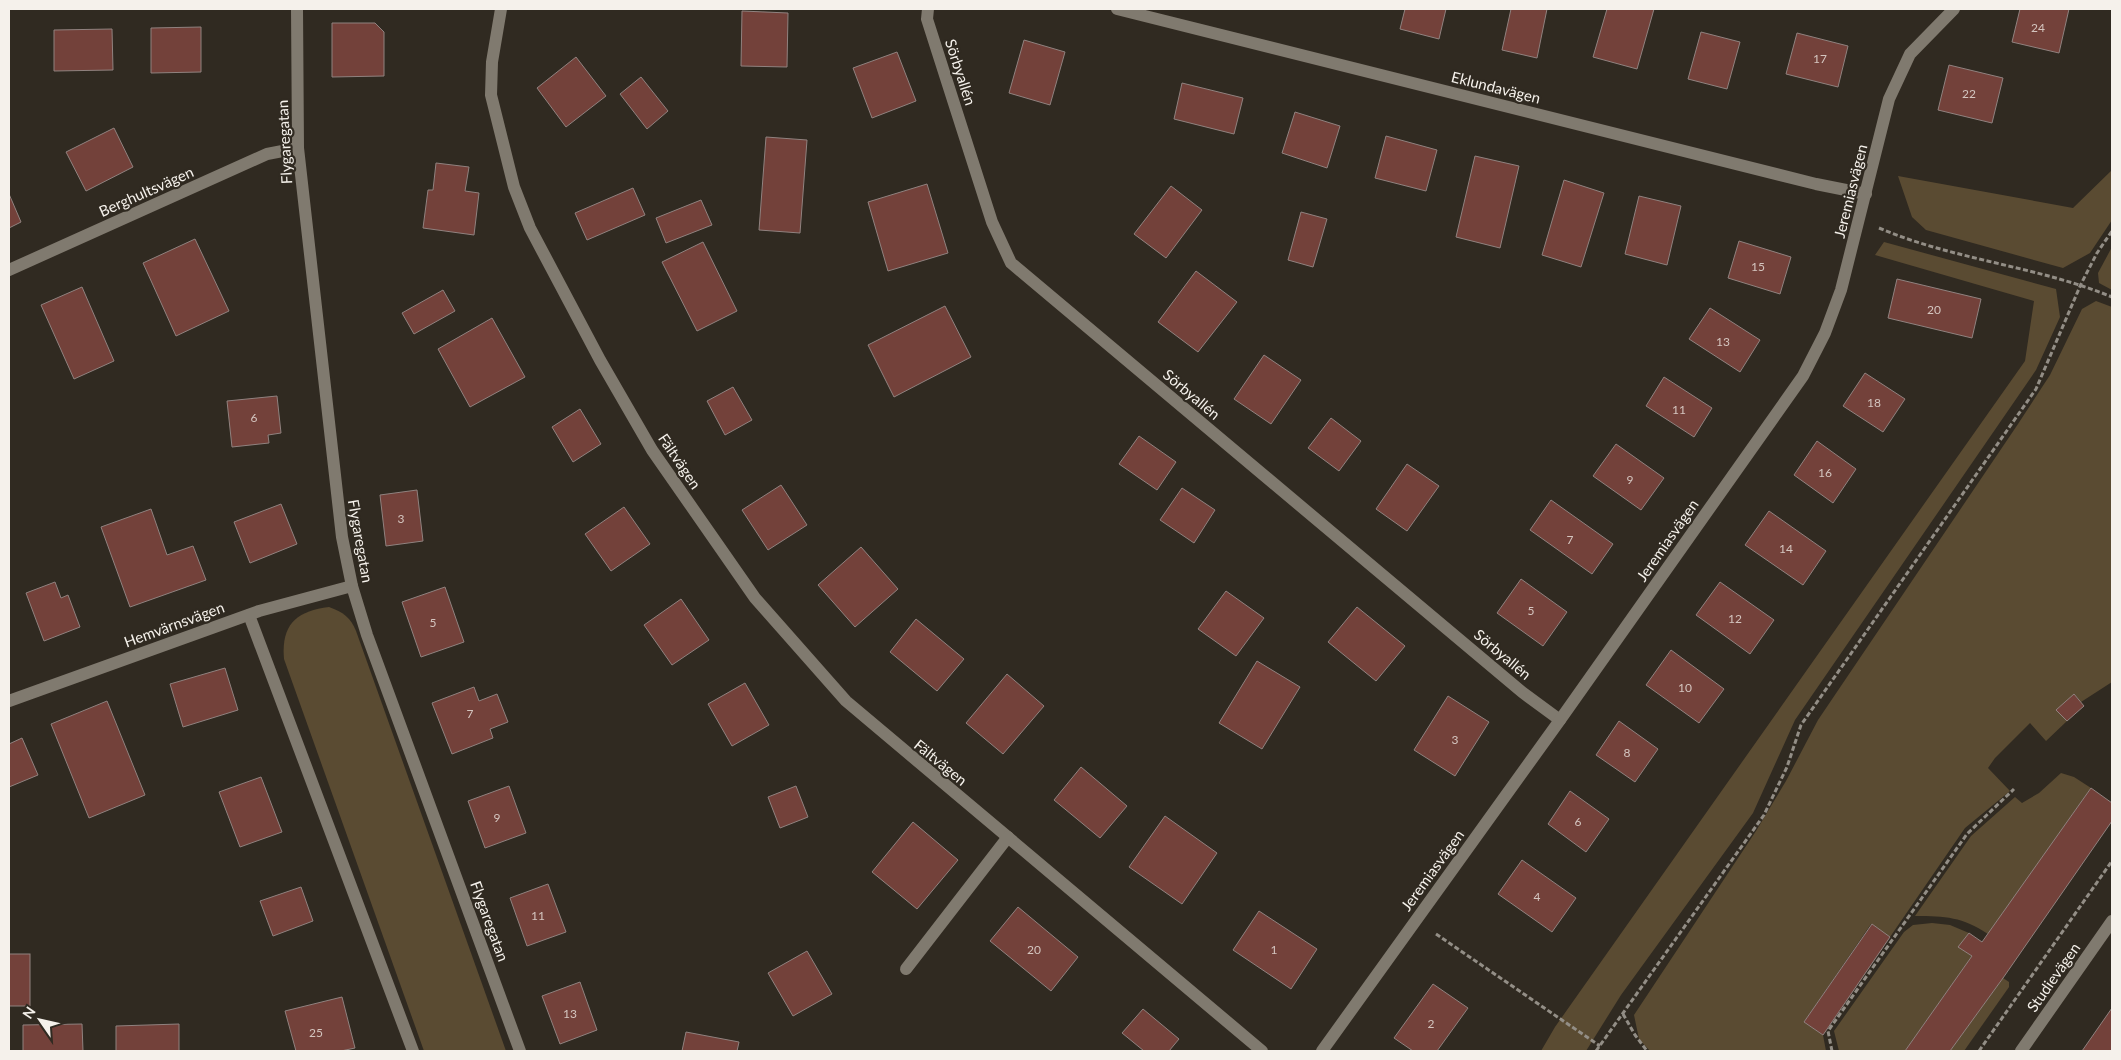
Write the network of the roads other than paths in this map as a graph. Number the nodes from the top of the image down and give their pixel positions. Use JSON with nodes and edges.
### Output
{"nodes":[{"id":1,"x":296,"y":9,"type":"edge"},
{"id":2,"x":502,"y":9,"type":"edge"},
{"id":3,"x":928,"y":9,"type":"edge"},
{"id":4,"x":1117,"y":9,"type":"edge"},
{"id":5,"x":1954,"y":9,"type":"edge"},
{"id":6,"x":298,"y":148,"type":"junction"},
{"id":7,"x":1866,"y":194,"type":"junction"},
{"id":8,"x":9,"y":270,"type":"edge"},
{"id":9,"x":352,"y":586,"type":"junction"},
{"id":10,"x":249,"y":615,"type":"junction"},
{"id":11,"x":9,"y":700,"type":"edge"},
{"id":12,"x":1560,"y":720,"type":"junction"},
{"id":13,"x":1008,"y":837,"type":"junction"},
{"id":14,"x":2112,"y":921,"type":"edge"},
{"id":15,"x":906,"y":969,"type":"dead end"},
{"id":16,"x":413,"y":1051,"type":"edge"},
{"id":17,"x":520,"y":1051,"type":"edge"},
{"id":18,"x":1262,"y":1051,"type":"edge"},
{"id":19,"x":1322,"y":1051,"type":"edge"},
{"id":20,"x":2021,"y":1051,"type":"edge"}],
"edges":[{"from":1,"to":6,"type":"street","name":"Flygaregatan"},
{"from":2,"to":13,"type":"street","name":"Fältvägen"},
{"from":3,"to":12,"type":"street","name":"Sörbyallén"},
{"from":4,"to":7,"type":"street","name":"Eklundavägen"},
{"from":5,"to":7,"type":"street","name":"Jeremiasvägen"},
{"from":6,"to":8,"type":"street","name":"Berghultsvägen"},
{"from":6,"to":9,"type":"street","name":"Flygaregatan"},
{"from":7,"to":12,"type":"street","name":"Jeremiasvägen"},
{"from":9,"to":10,"type":"street","name":"Hemvärnsvägen"},
{"from":9,"to":17,"type":"street","name":"Flygaregatan"},
{"from":10,"to":11,"type":"street","name":"Hemvärnsvägen"},
{"from":10,"to":16,"type":"street"},
{"from":12,"to":19,"type":"street","name":"Jeremiasvägen"},
{"from":13,"to":15,"type":"street"},
{"from":13,"to":18,"type":"street","name":"Fältvägen"},
{"from":14,"to":20,"type":"street","name":"Studievägen"}]}
